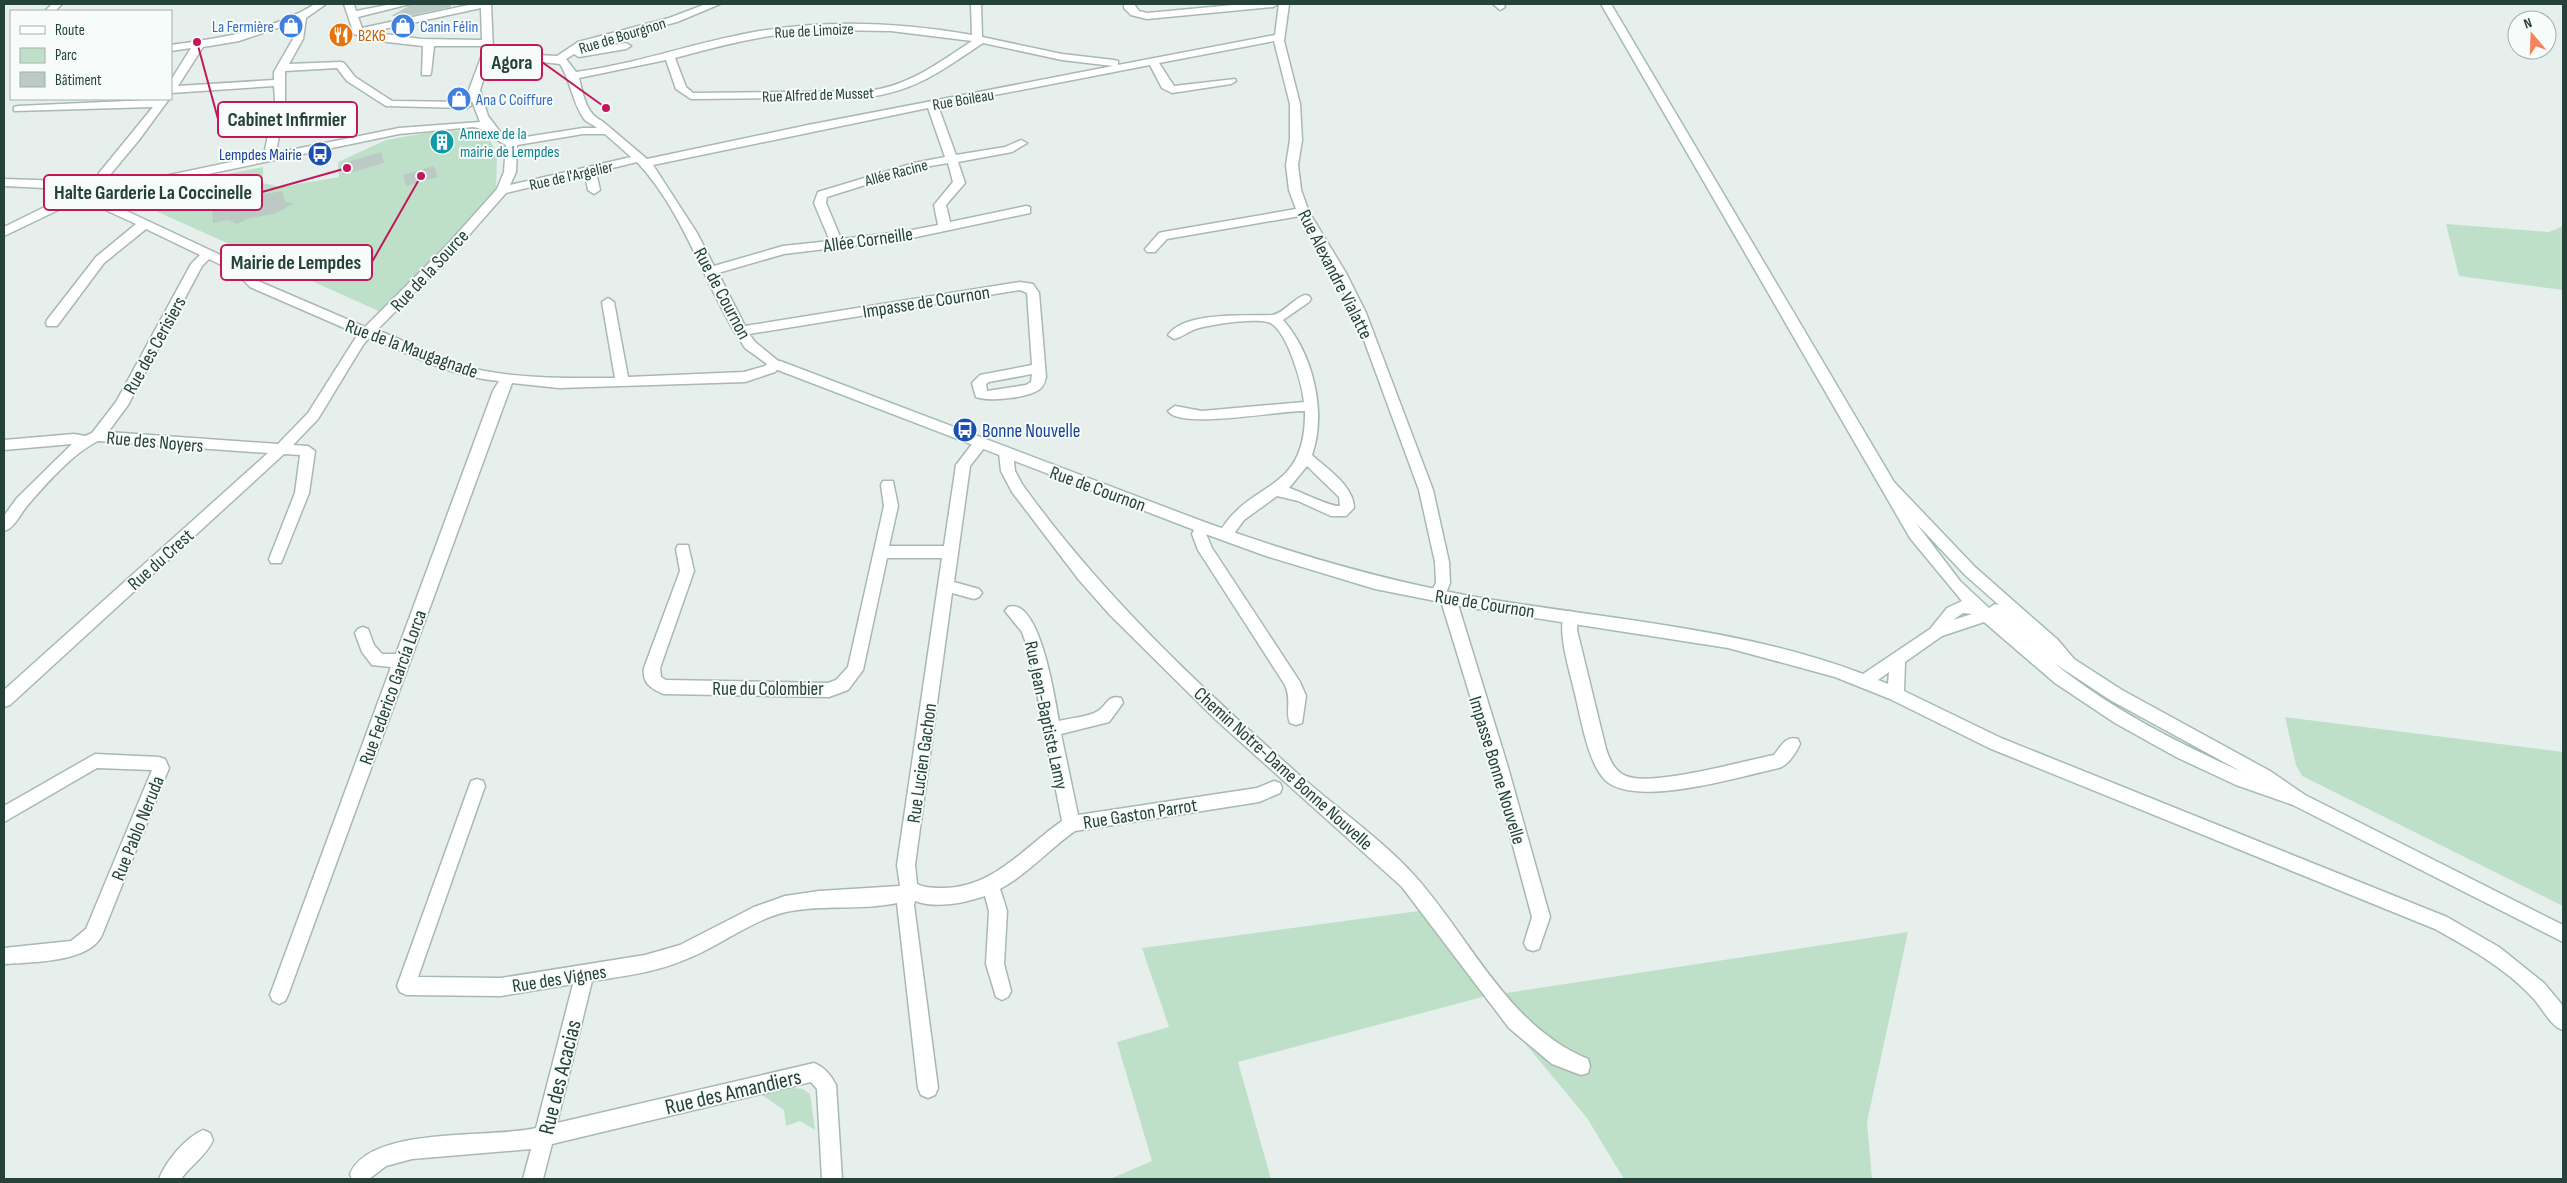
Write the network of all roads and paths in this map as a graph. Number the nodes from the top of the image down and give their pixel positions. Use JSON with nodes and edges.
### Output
{"nodes":[{"id":1,"x":321,"y":4,"type":"edge"},
{"id":2,"x":349,"y":4,"type":"edge"},
{"id":3,"x":405,"y":4,"type":"edge"},
{"id":4,"x":486,"y":4,"type":"edge"},
{"id":5,"x":715,"y":4,"type":"edge"},
{"id":6,"x":976,"y":4,"type":"edge"},
{"id":7,"x":1129,"y":4,"type":"edge"},
{"id":8,"x":1273,"y":4,"type":"edge"},
{"id":9,"x":1284,"y":4,"type":"edge"},
{"id":10,"x":1606,"y":4,"type":"edge"},
{"id":11,"x":1212,"y":7,"type":"edge"},
{"id":12,"x":354,"y":16,"type":"junction"},
{"id":13,"x":301,"y":17,"type":"junction"},
{"id":14,"x":358,"y":32,"type":"junction"},
{"id":15,"x":1280,"y":38,"type":"junction"},
{"id":16,"x":979,"y":39,"type":"junction"},
{"id":17,"x":429,"y":41,"type":"junction"},
{"id":18,"x":198,"y":46,"type":"junction"},
{"id":19,"x":626,"y":46,"type":"dead end"},
{"id":20,"x":487,"y":47,"type":"junction"},
{"id":21,"x":172,"y":48,"type":"edge"},
{"id":22,"x":668,"y":55,"type":"junction"},
{"id":23,"x":562,"y":57,"type":"junction"},
{"id":24,"x":1058,"y":58,"type":"junction"},
{"id":25,"x":1153,"y":62,"type":"junction"},
{"id":26,"x":282,"y":68,"type":"junction"},
{"id":27,"x":1093,"y":68,"type":"junction"},
{"id":28,"x":426,"y":74,"type":"dead end"},
{"id":29,"x":573,"y":76,"type":"junction"},
{"id":30,"x":1067,"y":78,"type":"junction"},
{"id":31,"x":1231,"y":81,"type":"dead end"},
{"id":32,"x":278,"y":83,"type":"junction"},
{"id":33,"x":172,"y":87,"type":"edge"},
{"id":34,"x":172,"y":89,"type":"edge"},
{"id":35,"x":476,"y":91,"type":"junction"},
{"id":36,"x":162,"y":101,"type":"edge"},
{"id":37,"x":65,"y":103,"type":"edge"},
{"id":38,"x":932,"y":104,"type":"junction"},
{"id":39,"x":467,"y":105,"type":"junction"},
{"id":40,"x":18,"y":109,"type":"dead end"},
{"id":41,"x":589,"y":119,"type":"junction"},
{"id":42,"x":487,"y":126,"type":"junction"},
{"id":43,"x":420,"y":128,"type":"junction"},
{"id":44,"x":608,"y":131,"type":"junction"},
{"id":45,"x":583,"y":132,"type":"junction"},
{"id":46,"x":512,"y":143,"type":"junction"},
{"id":47,"x":1022,"y":143,"type":"dead end"},
{"id":48,"x":952,"y":159,"type":"junction"},
{"id":49,"x":269,"y":160,"type":"junction"},
{"id":50,"x":643,"y":160,"type":"junction"},
{"id":51,"x":590,"y":170,"type":"junction"},
{"id":52,"x":4,"y":182,"type":"edge"},
{"id":53,"x":502,"y":190,"type":"junction"},
{"id":54,"x":594,"y":190,"type":"dead end"},
{"id":55,"x":102,"y":193,"type":"junction"},
{"id":56,"x":75,"y":194,"type":"junction"},
{"id":57,"x":1026,"y":210,"type":"dead end"},
{"id":58,"x":1303,"y":212,"type":"junction"},
{"id":59,"x":144,"y":224,"type":"junction"},
{"id":60,"x":945,"y":227,"type":"junction"},
{"id":61,"x":4,"y":232,"type":"edge"},
{"id":62,"x":836,"y":244,"type":"junction"},
{"id":63,"x":1151,"y":249,"type":"dead end"},
{"id":64,"x":208,"y":254,"type":"junction"},
{"id":65,"x":711,"y":271,"type":"junction"},
{"id":66,"x":1305,"y":299,"type":"dead end"},
{"id":67,"x":608,"y":302,"type":"dead end"},
{"id":68,"x":1276,"y":320,"type":"junction"},
{"id":69,"x":52,"y":323,"type":"dead end"},
{"id":70,"x":741,"y":331,"type":"junction"},
{"id":71,"x":367,"y":332,"type":"junction"},
{"id":72,"x":1174,"y":335,"type":"dead end"},
{"id":73,"x":775,"y":364,"type":"junction"},
{"id":74,"x":1038,"y":368,"type":"dead end"},
{"id":75,"x":507,"y":379,"type":"junction"},
{"id":76,"x":622,"y":382,"type":"junction"},
{"id":77,"x":1312,"y":407,"type":"junction"},
{"id":78,"x":1175,"y":411,"type":"dead end"},
{"id":79,"x":313,"y":416,"type":"joint"},
{"id":80,"x":92,"y":438,"type":"junction"},
{"id":81,"x":981,"y":443,"type":"junction"},
{"id":82,"x":4,"y":445,"type":"edge"},
{"id":83,"x":280,"y":450,"type":"junction"},
{"id":84,"x":1006,"y":453,"type":"junction"},
{"id":85,"x":1305,"y":456,"type":"junction"},
{"id":86,"x":1886,"y":482,"type":"junction"},
{"id":87,"x":888,"y":485,"type":"dead end"},
{"id":88,"x":1277,"y":491,"type":"junction"},
{"id":89,"x":4,"y":526,"type":"edge"},
{"id":90,"x":1202,"y":527,"type":"junction"},
{"id":91,"x":1225,"y":535,"type":"junction"},
{"id":92,"x":683,"y":550,"type":"dead end"},
{"id":93,"x":880,"y":552,"type":"junction"},
{"id":94,"x":951,"y":552,"type":"junction"},
{"id":95,"x":276,"y":559,"type":"dead end"},
{"id":96,"x":947,"y":586,"type":"junction"},
{"id":97,"x":974,"y":593,"type":"dead end"},
{"id":98,"x":1442,"y":597,"type":"junction"},
{"id":99,"x":1989,"y":604,"type":"junction"},
{"id":100,"x":1013,"y":611,"type":"dead end"},
{"id":101,"x":1570,"y":617,"type":"junction"},
{"id":102,"x":363,"y":632,"type":"dead end"},
{"id":103,"x":1898,"y":660,"type":"junction"},
{"id":104,"x":401,"y":661,"type":"junction"},
{"id":105,"x":1865,"y":682,"type":"junction"},
{"id":106,"x":1896,"y":694,"type":"junction"},
{"id":107,"x":4,"y":700,"type":"edge"},
{"id":108,"x":1115,"y":703,"type":"dead end"},
{"id":109,"x":1296,"y":718,"type":"dead end"},
{"id":110,"x":1054,"y":729,"type":"junction"},
{"id":111,"x":1792,"y":744,"type":"dead end"},
{"id":112,"x":477,"y":786,"type":"dead end"},
{"id":113,"x":1274,"y":788,"type":"dead end"},
{"id":114,"x":2299,"y":800,"type":"junction"},
{"id":115,"x":4,"y":815,"type":"edge"},
{"id":116,"x":1071,"y":824,"type":"junction"},
{"id":117,"x":991,"y":887,"type":"junction"},
{"id":118,"x":910,"y":890,"type":"junction"},
{"id":119,"x":2563,"y":934,"type":"edge"},
{"id":120,"x":1534,"y":943,"type":"dead end"},
{"id":121,"x":4,"y":956,"type":"edge"},
{"id":122,"x":585,"y":974,"type":"junction"},
{"id":123,"x":1002,"y":991,"type":"dead end"},
{"id":124,"x":279,"y":995,"type":"dead end"},
{"id":125,"x":2563,"y":1021,"type":"edge"},
{"id":126,"x":1582,"y":1066,"type":"dead end"},
{"id":127,"x":928,"y":1088,"type":"dead end"},
{"id":128,"x":543,"y":1137,"type":"junction"},
{"id":129,"x":203,"y":1140,"type":"dead end"},
{"id":130,"x":360,"y":1174,"type":"dead end"},
{"id":131,"x":169,"y":1179,"type":"edge"},
{"id":132,"x":533,"y":1179,"type":"edge"},
{"id":133,"x":832,"y":1179,"type":"edge"}],
"edges":[{"from":1,"to":13,"type":"street"},
{"from":2,"to":12,"type":"street"},
{"from":3,"to":12,"type":"street"},
{"from":4,"to":14,"type":"street"},
{"from":4,"to":20,"type":"street"},
{"from":5,"to":23,"type":"street","name":"Rue de Bourgnon"},
{"from":6,"to":16,"type":"street"},
{"from":7,"to":11,"type":"street"},
{"from":8,"to":11,"type":"street"},
{"from":9,"to":15,"type":"street","name":"Rue Alexandre Vialatte"},
{"from":10,"to":86,"type":"street"},
{"from":12,"to":14,"type":"street"},
{"from":13,"to":18,"type":"street"},
{"from":13,"to":26,"type":"street"},
{"from":14,"to":17,"type":"street"},
{"from":15,"to":25,"type":"street","name":"Rue Boileau"},
{"from":15,"to":58,"type":"street","name":"Rue Alexandre Vialatte"},
{"from":16,"to":22,"type":"street","name":"Rue de Limoize"},
{"from":16,"to":22,"type":"street","name":"Rue Alfred de Musset"},
{"from":16,"to":24,"type":"street","name":"Rue de Limoize"},
{"from":17,"to":20,"type":"street"},
{"from":17,"to":28,"type":"street"},
{"from":18,"to":21,"type":"street"},
{"from":18,"to":33,"type":"street"},
{"from":19,"to":23,"type":"street"},
{"from":20,"to":23,"type":"street"},
{"from":20,"to":35,"type":"street"},
{"from":22,"to":29,"type":"street","name":"Rue de Limoize"},
{"from":23,"to":29,"type":"street"},
{"from":24,"to":27,"type":"street","name":"Rue de Limoize"},
{"from":24,"to":30,"type":"street"},
{"from":25,"to":27,"type":"street","name":"Rue Boileau"},
{"from":25,"to":31,"type":"street"},
{"from":26,"to":32,"type":"street"},
{"from":26,"to":39,"type":"street"},
{"from":27,"to":30,"type":"street","name":"Rue Boileau"},
{"from":29,"to":41,"type":"street"},
{"from":30,"to":38,"type":"street","name":"Rue Boileau"},
{"from":32,"to":34,"type":"street"},
{"from":32,"to":49,"type":"street"},
{"from":35,"to":39,"type":"street"},
{"from":35,"to":42,"type":"street"},
{"from":36,"to":37,"type":"street"},
{"from":36,"to":55,"type":"street"},
{"from":37,"to":40,"type":"street"},
{"from":38,"to":48,"type":"street"},
{"from":38,"to":50,"type":"street","name":"Rue Boileau"},
{"from":39,"to":43,"type":"street"},
{"from":41,"to":44,"type":"street","name":"Rue de Cournon"},
{"from":41,"to":45,"type":"street"},
{"from":42,"to":43,"type":"street"},
{"from":42,"to":46,"type":"street"},
{"from":43,"to":49,"type":"street"},
{"from":44,"to":45,"type":"street"},
{"from":44,"to":50,"type":"street","name":"Rue de Cournon"},
{"from":45,"to":46,"type":"street"},
{"from":46,"to":53,"type":"street","name":"Rue de la Source"},
{"from":47,"to":48,"type":"street","name":"Allée Racine"},
{"from":48,"to":60,"type":"street"},
{"from":48,"to":62,"type":"street","name":"Allée Racine"},
{"from":49,"to":55,"type":"street"},
{"from":50,"to":51,"type":"street","name":"Rue de l'Argelier"},
{"from":50,"to":65,"type":"street","name":"Rue de Cournon"},
{"from":51,"to":53,"type":"street","name":"Rue de l'Argelier"},
{"from":51,"to":54,"type":"street"},
{"from":52,"to":56,"type":"street","name":"Rue de la Maugagnade"},
{"from":53,"to":71,"type":"street","name":"Rue de la Source"},
{"from":55,"to":56,"type":"street","name":"Rue de la Maugagnade"},
{"from":55,"to":56,"type":"street"},
{"from":55,"to":59,"type":"street","name":"Rue de la Maugagnade"},
{"from":56,"to":61,"type":"street"},
{"from":57,"to":60,"type":"street","name":"Allée Corneille"},
{"from":58,"to":63,"type":"street"},
{"from":58,"to":98,"type":"street","name":"Rue Alexandre Vialatte"},
{"from":59,"to":64,"type":"street","name":"Rue de la Maugagnade"},
{"from":59,"to":69,"type":"street"},
{"from":60,"to":62,"type":"street","name":"Allée Corneille"},
{"from":62,"to":65,"type":"street","name":"Allée Corneille"},
{"from":64,"to":71,"type":"street","name":"Rue de la Maugagnade"},
{"from":64,"to":80,"type":"street","name":"Rue des Cerisiers"},
{"from":65,"to":70,"type":"street","name":"Rue de Cournon"},
{"from":66,"to":68,"type":"street"},
{"from":67,"to":76,"type":"street"},
{"from":68,"to":72,"type":"street"},
{"from":68,"to":77,"type":"street"},
{"from":70,"to":73,"type":"street","name":"Rue de Cournon"},
{"from":70,"to":74,"type":"street","name":"Impasse de Cournon"},
{"from":71,"to":75,"type":"street","name":"Rue de la Maugagnade"},
{"from":71,"to":79,"type":"street","name":"Rue de la Source"},
{"from":73,"to":76,"type":"street","name":"Rue de la Maugagnade"},
{"from":73,"to":81,"type":"street","name":"Rue de Cournon"},
{"from":75,"to":76,"type":"street","name":"Rue de la Maugagnade"},
{"from":75,"to":104,"type":"street","name":"Rue Federico García Lorca"},
{"from":77,"to":78,"type":"street"},
{"from":77,"to":85,"type":"street"},
{"from":79,"to":83,"type":"street","name":"Rue du Crest"},
{"from":80,"to":82,"type":"street","name":"Rue des Noyers"},
{"from":80,"to":83,"type":"street","name":"Rue des Noyers"},
{"from":80,"to":89,"type":"street","name":"Rue des Cerisiers"},
{"from":81,"to":84,"type":"street","name":"Rue de Cournon"},
{"from":81,"to":94,"type":"street","name":"Rue Lucien Gachon"},
{"from":83,"to":95,"type":"street","name":"Rue des Noyers"},
{"from":83,"to":107,"type":"street","name":"Rue du Crest"},
{"from":84,"to":90,"type":"street","name":"Rue de Cournon"},
{"from":84,"to":126,"type":"street","name":"Chemin Notre-Dame Bonne Nouvelle"},
{"from":85,"to":88,"type":"street"},
{"from":85,"to":88,"type":"street"},
{"from":86,"to":99,"type":"street"},
{"from":86,"to":99,"type":"street"},
{"from":87,"to":93,"type":"street","name":"Rue du Colombier"},
{"from":88,"to":91,"type":"street"},
{"from":90,"to":91,"type":"street","name":"Rue de Cournon"},
{"from":90,"to":109,"type":"street"},
{"from":91,"to":98,"type":"street","name":"Rue de Cournon"},
{"from":92,"to":93,"type":"street","name":"Rue du Colombier"},
{"from":93,"to":94,"type":"street"},
{"from":94,"to":96,"type":"street","name":"Rue Lucien Gachon"},
{"from":96,"to":97,"type":"street"},
{"from":96,"to":118,"type":"street","name":"Rue Lucien Gachon"},
{"from":98,"to":101,"type":"street","name":"Rue de Cournon"},
{"from":98,"to":120,"type":"street","name":"Impasse Bonne Nouvelle"},
{"from":99,"to":103,"type":"street"},
{"from":99,"to":114,"type":"street"},
{"from":99,"to":114,"type":"street"},
{"from":100,"to":110,"type":"street","name":"Rue Jean-Baptiste Lamy"},
{"from":101,"to":105,"type":"street","name":"Rue de Cournon"},
{"from":101,"to":111,"type":"street"},
{"from":102,"to":104,"type":"street"},
{"from":103,"to":105,"type":"street"},
{"from":103,"to":106,"type":"street"},
{"from":104,"to":124,"type":"street","name":"Rue Federico García Lorca"},
{"from":105,"to":106,"type":"street","name":"Rue de Cournon"},
{"from":106,"to":125,"type":"street","name":"Rue de Cournon"},
{"from":108,"to":110,"type":"street"},
{"from":110,"to":116,"type":"street","name":"Rue Jean-Baptiste Lamy"},
{"from":112,"to":122,"type":"street","name":"Rue des Vignes"},
{"from":113,"to":116,"type":"street","name":"Rue Gaston Parrot"},
{"from":114,"to":119,"type":"street"},
{"from":115,"to":121,"type":"street","name":"Rue Pablo Neruda"},
{"from":116,"to":117,"type":"street","name":"Rue Gaston Parrot"},
{"from":117,"to":118,"type":"street","name":"Rue Gaston Parrot"},
{"from":117,"to":123,"type":"street"},
{"from":118,"to":122,"type":"street","name":"Rue des Vignes"},
{"from":118,"to":127,"type":"street","name":"Rue Lucien Gachon"},
{"from":122,"to":128,"type":"street","name":"Rue des Acacias"},
{"from":128,"to":130,"type":"street"},
{"from":128,"to":132,"type":"street","name":"Rue des Acacias"},
{"from":128,"to":133,"type":"street","name":"Rue des Amandiers"},
{"from":129,"to":131,"type":"street"}]}
